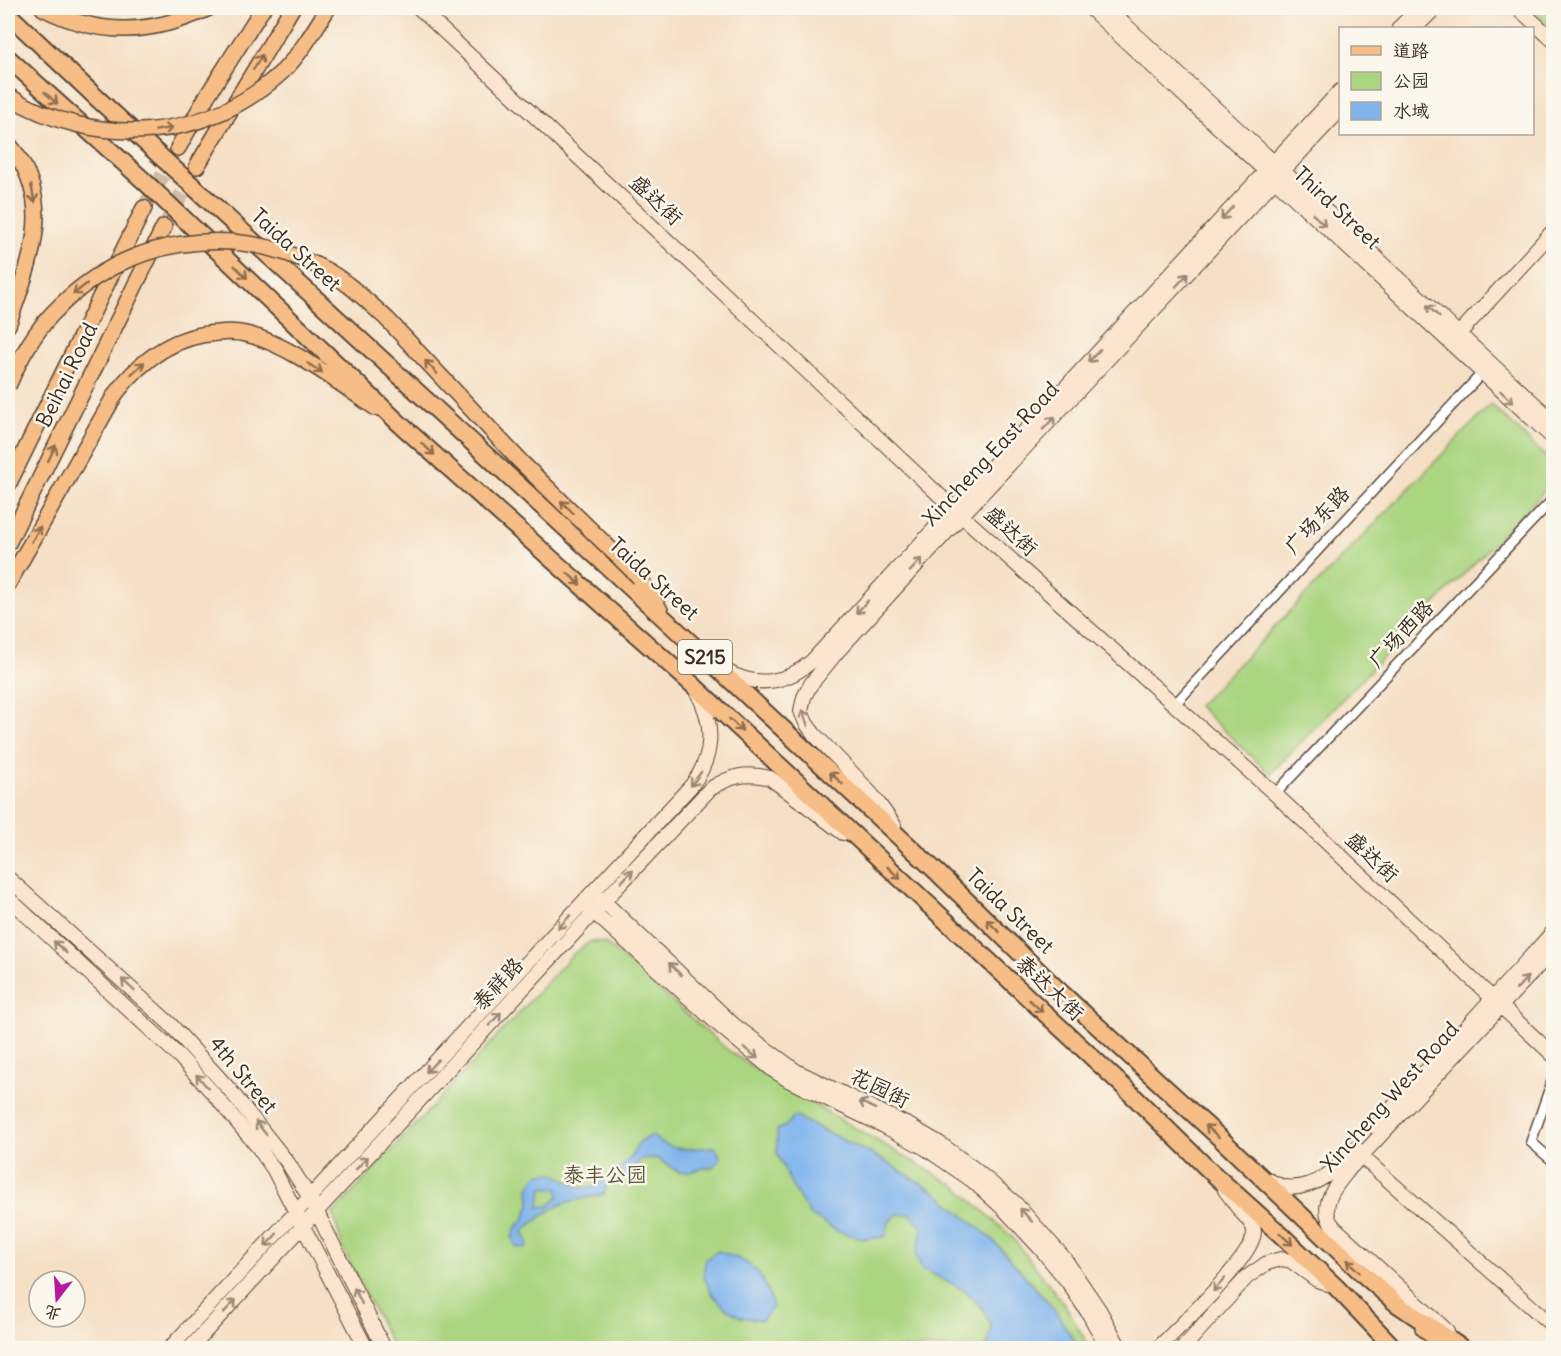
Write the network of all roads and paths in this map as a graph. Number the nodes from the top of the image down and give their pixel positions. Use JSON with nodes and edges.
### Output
{"nodes":[{"id":1,"x":43,"y":8,"type":"edge"},
{"id":2,"x":208,"y":8,"type":"edge"},
{"id":3,"x":263,"y":8,"type":"edge"},
{"id":4,"x":292,"y":8,"type":"edge"},
{"id":5,"x":328,"y":8,"type":"edge"},
{"id":6,"x":419,"y":8,"type":"edge"},
{"id":7,"x":1090,"y":8,"type":"edge"},
{"id":8,"x":1107,"y":8,"type":"edge"},
{"id":9,"x":1419,"y":8,"type":"edge"},
{"id":10,"x":1435,"y":8,"type":"edge"},
{"id":11,"x":1518,"y":8,"type":"edge"},
{"id":12,"x":8,"y":14,"type":"edge"},
{"id":13,"x":1400,"y":27,"type":"edge"},
{"id":14,"x":1416,"y":27,"type":"edge"},
{"id":15,"x":1554,"y":41,"type":"edge"},
{"id":16,"x":8,"y":58,"type":"edge"},
{"id":17,"x":1339,"y":93,"type":"edge"},
{"id":18,"x":8,"y":96,"type":"edge"},
{"id":19,"x":1339,"y":112,"type":"edge"},
{"id":20,"x":8,"y":142,"type":"edge"},
{"id":21,"x":178,"y":148,"type":"tunnel mouth"},
{"id":22,"x":197,"y":166,"type":"tunnel mouth"},
{"id":23,"x":1275,"y":171,"type":"junction"},
{"id":24,"x":144,"y":208,"type":"tunnel mouth"},
{"id":25,"x":164,"y":227,"type":"tunnel mouth"},
{"id":26,"x":1554,"y":230,"type":"edge"},
{"id":27,"x":8,"y":326,"type":"edge"},
{"id":28,"x":1454,"y":339,"type":"junction"},
{"id":29,"x":1486,"y":368,"type":"junction"},
{"id":30,"x":8,"y":386,"type":"edge"},
{"id":31,"x":1554,"y":422,"type":"edge"},
{"id":32,"x":401,"y":425,"type":"junction"},
{"id":33,"x":1554,"y":439,"type":"edge"},
{"id":34,"x":8,"y":485,"type":"edge"},
{"id":35,"x":1554,"y":498,"type":"edge"},
{"id":36,"x":958,"y":512,"type":"junction"},
{"id":37,"x":8,"y":543,"type":"edge"},
{"id":38,"x":8,"y":584,"type":"edge"},
{"id":39,"x":668,"y":622,"type":"junction"},
{"id":40,"x":714,"y":665,"type":"junction"},
{"id":41,"x":693,"y":685,"type":"junction"},
{"id":42,"x":1175,"y":704,"type":"junction"},
{"id":43,"x":1275,"y":794,"type":"junction"},
{"id":44,"x":907,"y":844,"type":"junction"},
{"id":45,"x":872,"y":852,"type":"junction"},
{"id":46,"x":8,"y":878,"type":"edge"},
{"id":47,"x":593,"y":891,"type":"junction"},
{"id":48,"x":8,"y":898,"type":"edge"},
{"id":49,"x":604,"y":901,"type":"junction"},
{"id":50,"x":582,"y":902,"type":"junction"},
{"id":51,"x":594,"y":912,"type":"junction"},
{"id":52,"x":1554,"y":931,"type":"edge"},
{"id":53,"x":1554,"y":949,"type":"edge"},
{"id":54,"x":1497,"y":1003,"type":"junction"},
{"id":55,"x":1554,"y":1056,"type":"edge"},
{"id":56,"x":1554,"y":1076,"type":"edge"},
{"id":57,"x":1360,"y":1156,"type":"junction"},
{"id":58,"x":1554,"y":1162,"type":"edge"},
{"id":59,"x":1209,"y":1170,"type":"junction"},
{"id":60,"x":1260,"y":1176,"type":"junction"},
{"id":61,"x":310,"y":1197,"type":"junction"},
{"id":62,"x":317,"y":1212,"type":"junction"},
{"id":63,"x":296,"y":1213,"type":"junction"},
{"id":64,"x":303,"y":1226,"type":"junction"},
{"id":65,"x":1336,"y":1287,"type":"junction"},
{"id":66,"x":1398,"y":1304,"type":"junction"},
{"id":67,"x":1374,"y":1326,"type":"junction"},
{"id":68,"x":1554,"y":1327,"type":"edge"},
{"id":69,"x":170,"y":1348,"type":"edge"},
{"id":70,"x":190,"y":1348,"type":"edge"},
{"id":71,"x":366,"y":1348,"type":"edge"},
{"id":72,"x":384,"y":1348,"type":"edge"},
{"id":73,"x":1108,"y":1348,"type":"edge"},
{"id":74,"x":1120,"y":1348,"type":"edge"},
{"id":75,"x":1158,"y":1348,"type":"edge"},
{"id":76,"x":1183,"y":1348,"type":"edge"},
{"id":77,"x":1394,"y":1348,"type":"edge"},
{"id":78,"x":1402,"y":1348,"type":"edge"},
{"id":79,"x":1445,"y":1348,"type":"edge"},
{"id":80,"x":1464,"y":1348,"type":"edge"}],
"edges":[{"from":1,"to":2,"type":"main road"},
{"from":3,"to":21,"type":"main road"},
{"from":22,"to":4,"type":"main road","one_way":true},
{"from":18,"to":5,"type":"main road","one_way":true,"bridge":true},
{"from":6,"to":36,"type":"street","name":"盛达街"},
{"from":7,"to":23,"type":"street","name":"Third Street"},
{"from":8,"to":23,"type":"street","name":"Third Street"},
{"from":9,"to":13,"type":"street"},
{"from":10,"to":14,"type":"street"},
{"from":11,"to":15,"type":"street"},
{"from":12,"to":39,"type":"highway","name":"Taida Street","number":"S215"},
{"from":16,"to":32,"type":"highway","number":"S215","one_way":true},
{"from":17,"to":23,"type":"street","name":"Xincheng East Road"},
{"from":19,"to":23,"type":"street","name":"Xincheng East Road"},
{"from":20,"to":27,"type":"main road","one_way":true},
{"from":23,"to":28,"type":"street","name":"Third Street"},
{"from":23,"to":36,"type":"street","name":"Xincheng East Road"},
{"from":24,"to":34,"type":"main road","name":"Beihai Road"},
{"from":37,"to":25,"type":"main road","name":"Beihai Road","one_way":true},
{"from":26,"to":28,"type":"street"},
{"from":28,"to":29,"type":"street","name":"Third Street"},
{"from":29,"to":31,"type":"street","name":"Third Street"},
{"from":29,"to":33,"type":"street","name":"Third Street","one_way":true},
{"from":29,"to":42,"type":"street","name":"广场东路"},
{"from":39,"to":30,"type":"main road","one_way":true,"bridge":true},
{"from":38,"to":32,"type":"main road","one_way":true},
{"from":32,"to":41,"type":"highway","number":"S215","one_way":true},
{"from":35,"to":43,"type":"street","name":"广场西路"},
{"from":36,"to":40,"type":"street","name":"Xincheng East Road","one_way":true},
{"from":36,"to":42,"type":"street","name":"盛达街"},
{"from":44,"to":36,"type":"street","name":"Xincheng East Road","one_way":true},
{"from":39,"to":40,"type":"highway","name":"Taida Street","number":"S215"},
{"from":44,"to":40,"type":"highway","name":"Taida Street","number":"S215","one_way":true},
{"from":41,"to":45,"type":"highway","name":"泰达大街","number":"S215","one_way":true},
{"from":41,"to":47,"type":"street","name":"泰祥路","one_way":true},
{"from":42,"to":43,"type":"street","name":"盛达街"},
{"from":43,"to":54,"type":"street","name":"盛达街"},
{"from":60,"to":44,"type":"highway","name":"Taida Street","number":"S215","one_way":true},
{"from":49,"to":45,"type":"street","name":"泰祥路","one_way":true},
{"from":45,"to":59,"type":"highway","name":"泰达大街","number":"S215","one_way":true},
{"from":61,"to":46,"type":"street","name":"4th Street","one_way":true},
{"from":47,"to":49,"type":"street","name":"花园街"},
{"from":47,"to":50,"type":"street","name":"泰祥路"},
{"from":63,"to":48,"type":"street","one_way":true},
{"from":49,"to":51,"type":"street","name":"泰祥路"},
{"from":74,"to":49,"type":"street","name":"花园街","one_way":true},
{"from":50,"to":51,"type":"street","name":"花园街"},
{"from":50,"to":61,"type":"street","name":"泰祥路","one_way":true},
{"from":62,"to":51,"type":"street","name":"泰祥路","one_way":true},
{"from":51,"to":73,"type":"street","name":"花园街","one_way":true},
{"from":52,"to":54,"type":"street","name":"Xincheng West Road"},
{"from":54,"to":53,"type":"street","name":"Xincheng West Road","one_way":true},
{"from":54,"to":55,"type":"street","name":"盛达街"},
{"from":54,"to":57,"type":"street","name":"Xincheng West Road"},
{"from":54,"to":60,"type":"street","name":"Xincheng West Road"},
{"from":56,"to":58,"type":"street"},
{"from":57,"to":68,"type":"street"},
{"from":57,"to":80,"type":"street","name":"Xincheng West Road"},
{"from":59,"to":65,"type":"highway","name":"泰达大街","number":"S215","one_way":true},
{"from":59,"to":75,"type":"street","one_way":true},
{"from":66,"to":60,"type":"highway","name":"Taida Street","number":"S215","one_way":true},
{"from":61,"to":62,"type":"street","name":"4th Street"},
{"from":61,"to":63,"type":"street","name":"泰祥路"},
{"from":62,"to":64,"type":"street","name":"泰祥路"},
{"from":72,"to":62,"type":"street","name":"4th Street","one_way":true},
{"from":63,"to":64,"type":"street"},
{"from":63,"to":69,"type":"street","name":"泰祥路","one_way":true},
{"from":70,"to":64,"type":"street","name":"泰祥路","one_way":true},
{"from":64,"to":71,"type":"street"},
{"from":65,"to":67,"type":"highway","name":"泰达大街","number":"S215"},
{"from":65,"to":76,"type":"street"},
{"from":66,"to":79,"type":"main road","number":"S215"},
{"from":66,"to":80,"type":"highway","name":"Taida Street"},
{"from":67,"to":77,"type":"highway","name":"泰达大街"},
{"from":67,"to":78,"type":"main road","number":"S215"}]}
